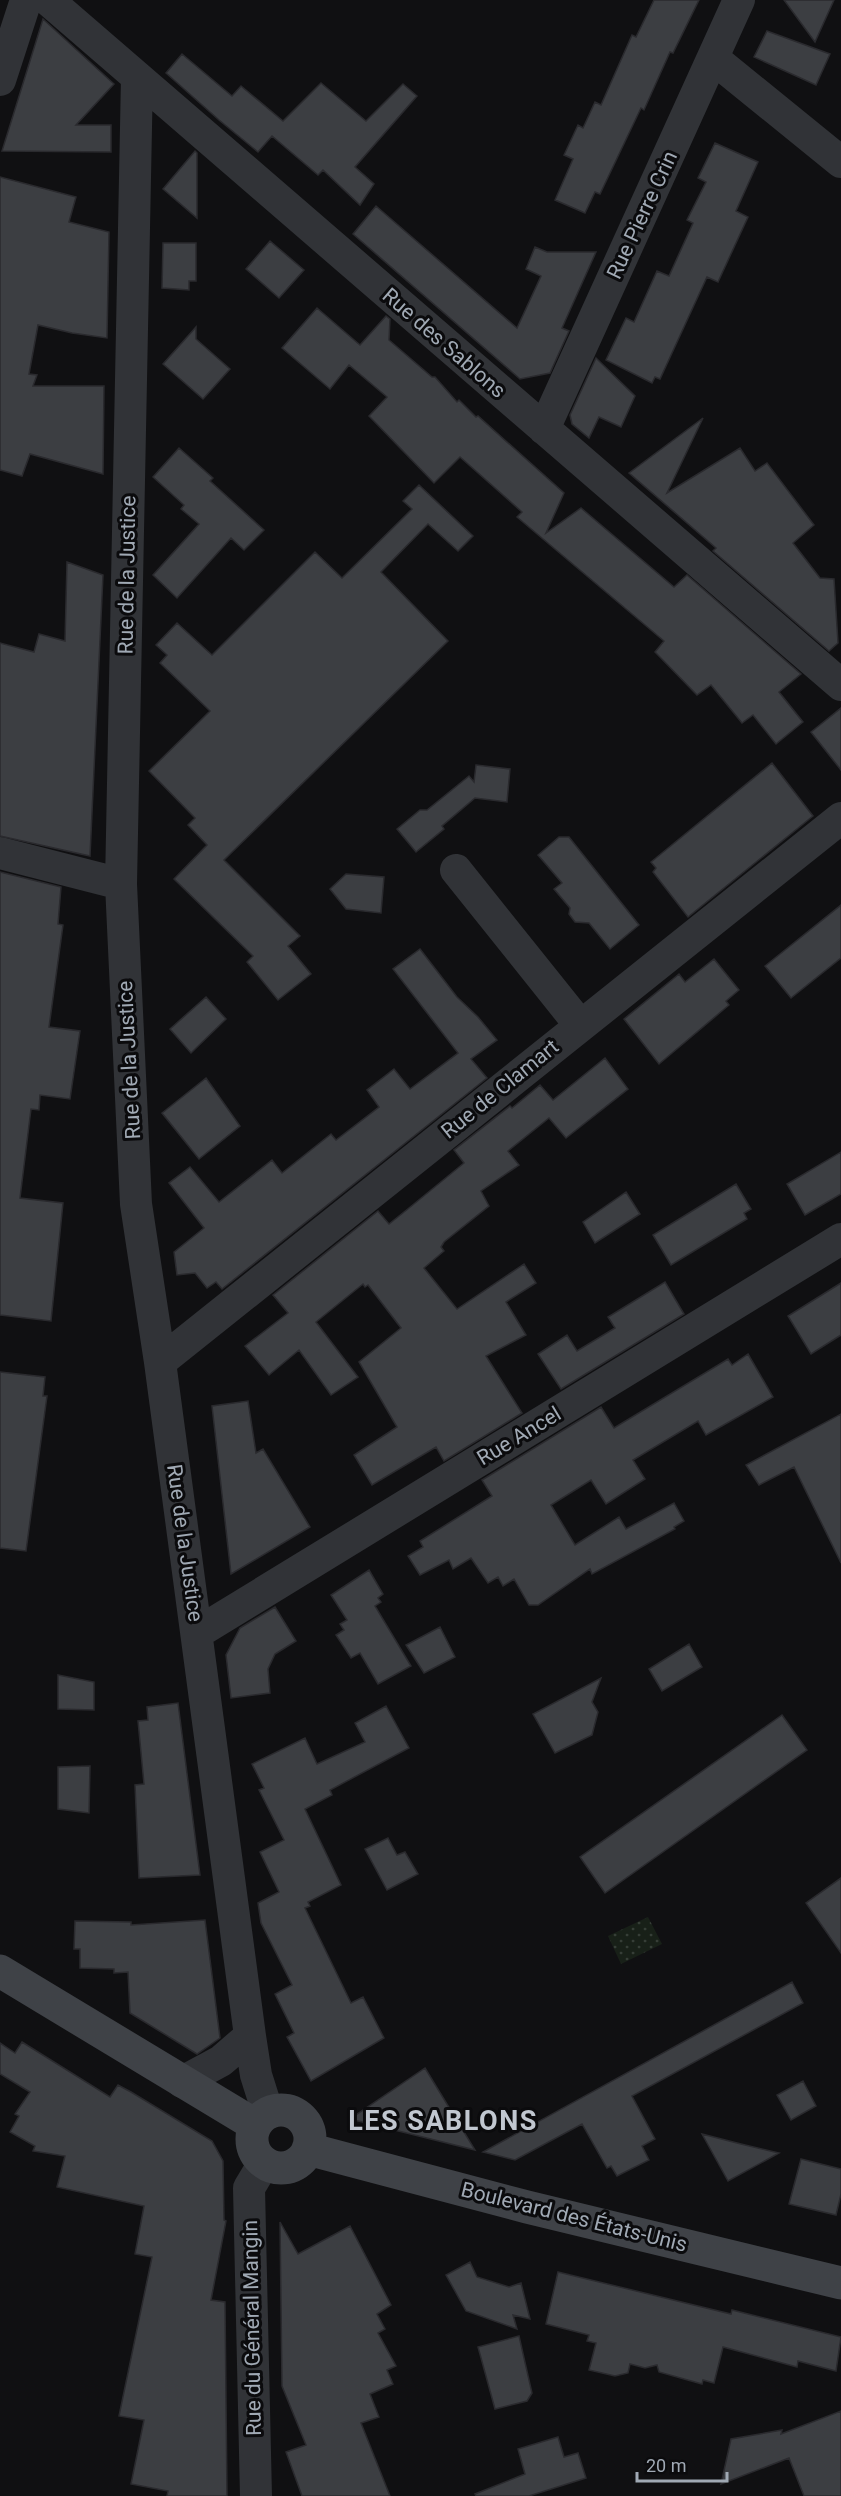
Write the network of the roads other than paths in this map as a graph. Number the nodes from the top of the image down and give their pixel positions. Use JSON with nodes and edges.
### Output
{"nodes":[{"id":1,"x":26,"y":0,"type":"edge"},
{"id":2,"x":48,"y":0,"type":"edge"},
{"id":3,"x":739,"y":0,"type":"edge"},
{"id":4,"x":714,"y":59,"type":"junction"},
{"id":5,"x":137,"y":77,"type":"junction"},
{"id":6,"x":0,"y":80,"type":"edge"},
{"id":7,"x":841,"y":162,"type":"edge"},
{"id":8,"x":544,"y":429,"type":"junction"},
{"id":9,"x":841,"y":685,"type":"edge"},
{"id":10,"x":841,"y":818,"type":"edge"},
{"id":11,"x":0,"y":853,"type":"edge"},
{"id":12,"x":456,"y":870,"type":"dead end"},
{"id":13,"x":121,"y":884,"type":"junction"},
{"id":14,"x":580,"y":1025,"type":"junction"},
{"id":15,"x":841,"y":1239,"type":"edge"},
{"id":16,"x":160,"y":1362,"type":"junction"},
{"id":17,"x":197,"y":1633,"type":"junction"},
{"id":18,"x":0,"y":1971,"type":"edge"},
{"id":19,"x":250,"y":2036,"type":"junction"},
{"id":20,"x":182,"y":2082,"type":"junction"},
{"id":21,"x":262,"y":2119,"type":"junction"},
{"id":22,"x":308,"y":2149,"type":"junction"},
{"id":23,"x":264,"y":2163,"type":"junction"},
{"id":24,"x":841,"y":2283,"type":"edge"},
{"id":25,"x":256,"y":2496,"type":"edge"}],
"edges":[{"from":1,"to":6,"type":"street"},
{"from":2,"to":5,"type":"street","name":"Rue des Sablons"},
{"from":3,"to":4,"type":"street","name":"Rue Pierre Crin"},
{"from":4,"to":7,"type":"street"},
{"from":4,"to":8,"type":"street","name":"Rue Pierre Crin"},
{"from":5,"to":8,"type":"street","name":"Rue des Sablons"},
{"from":5,"to":13,"type":"street","name":"Rue de la Justice"},
{"from":8,"to":9,"type":"street","name":"Rue des Sablons"},
{"from":10,"to":14,"type":"street","name":"Rue de Clamart"},
{"from":11,"to":13,"type":"street"},
{"from":12,"to":14,"type":"street"},
{"from":13,"to":16,"type":"street","name":"Rue de la Justice"},
{"from":14,"to":16,"type":"street","name":"Rue de Clamart"},
{"from":15,"to":17,"type":"street","name":"Rue Ancel"},
{"from":16,"to":17,"type":"street","name":"Rue de la Justice"},
{"from":17,"to":19,"type":"street","name":"Rue de la Justice"},
{"from":18,"to":20,"type":"street"},
{"from":19,"to":20,"type":"street"},
{"from":19,"to":21,"type":"street","name":"Rue de la Justice"},
{"from":20,"to":21,"type":"street"},
{"from":21,"to":22,"type":"street"},
{"from":21,"to":23,"type":"street"},
{"from":22,"to":23,"type":"street"},
{"from":22,"to":24,"type":"street","name":"Boulevard des États-Unis"},
{"from":23,"to":25,"type":"street","name":"Rue du Général Mangin"}]}
